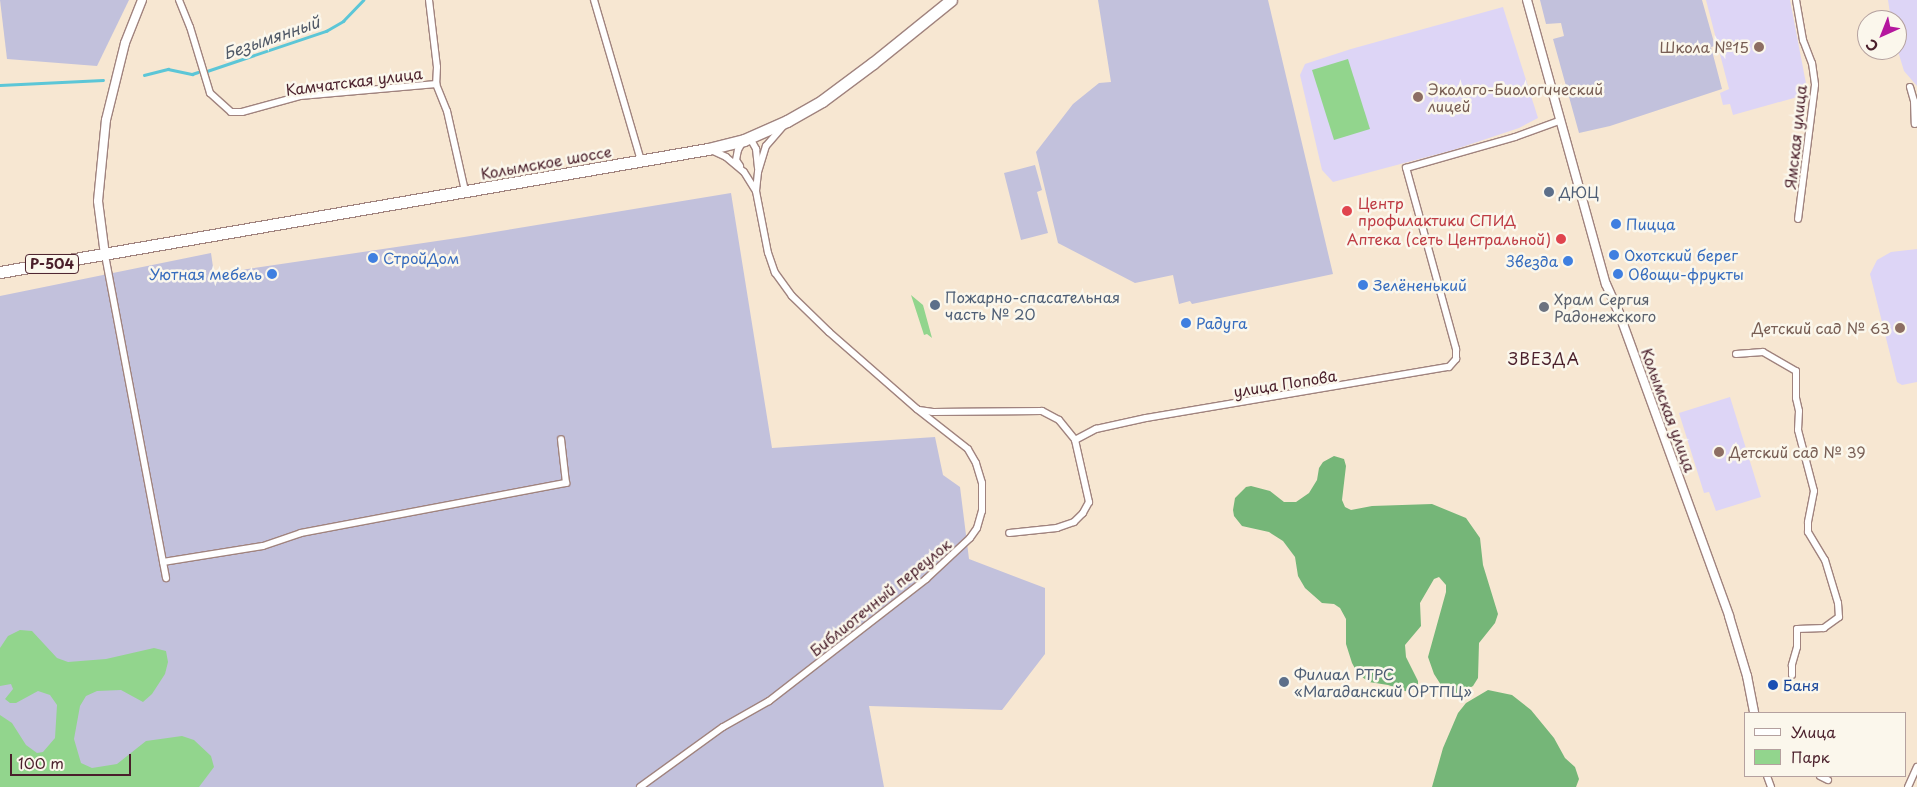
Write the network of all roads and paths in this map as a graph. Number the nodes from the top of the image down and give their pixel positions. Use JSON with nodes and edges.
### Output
{"nodes":[{"id":1,"x":142,"y":0,"type":"edge"},
{"id":2,"x":179,"y":0,"type":"edge"},
{"id":3,"x":429,"y":0,"type":"edge"},
{"id":4,"x":594,"y":0,"type":"edge"},
{"id":5,"x":951,"y":0,"type":"edge"},
{"id":6,"x":1527,"y":0,"type":"edge"},
{"id":7,"x":1796,"y":0,"type":"edge"},
{"id":8,"x":436,"y":84,"type":"junction"},
{"id":9,"x":1910,"y":87,"type":"dead end"},
{"id":10,"x":787,"y":121,"type":"junction"},
{"id":11,"x":1560,"y":121,"type":"junction"},
{"id":12,"x":1915,"y":124,"type":"dead end"},
{"id":13,"x":747,"y":139,"type":"junction"},
{"id":14,"x":708,"y":149,"type":"junction"},
{"id":15,"x":641,"y":161,"type":"junction"},
{"id":16,"x":744,"y":172,"type":"junction"},
{"id":17,"x":758,"y":172,"type":"junction"},
{"id":18,"x":465,"y":191,"type":"junction"},
{"id":19,"x":756,"y":191,"type":"junction"},
{"id":20,"x":1798,"y":219,"type":"dead end"},
{"id":21,"x":105,"y":255,"type":"junction"},
{"id":22,"x":0,"y":272,"type":"edge"},
{"id":23,"x":1736,"y":354,"type":"dead end"},
{"id":24,"x":917,"y":409,"type":"junction"},
{"id":25,"x":561,"y":439,"type":"dead end"},
{"id":26,"x":1075,"y":440,"type":"junction"},
{"id":27,"x":1008,"y":533,"type":"dead end"},
{"id":28,"x":163,"y":562,"type":"junction"},
{"id":29,"x":166,"y":578,"type":"dead end"},
{"id":30,"x":1792,"y":675,"type":"dead end"},
{"id":31,"x":1754,"y":712,"type":"edge"},
{"id":32,"x":1917,"y":767,"type":"edge"},
{"id":33,"x":1822,"y":777,"type":"edge"},
{"id":34,"x":1828,"y":780,"type":"dead end"},
{"id":35,"x":640,"y":787,"type":"edge"},
{"id":36,"x":1908,"y":787,"type":"edge"}],
"edges":[{"from":1,"to":21,"type":"street"},
{"from":2,"to":8,"type":"street","name":"Камчатская улица"},
{"from":3,"to":8,"type":"street"},
{"from":4,"to":15,"type":"street"},
{"from":5,"to":10,"type":"highway","name":"Колымское шоссе"},
{"from":6,"to":11,"type":"street","name":"Колымская улица"},
{"from":7,"to":20,"type":"street","name":"Ямская улица"},
{"from":8,"to":18,"type":"street","name":"Камчатская улица"},
{"from":9,"to":12,"type":"street"},
{"from":10,"to":13,"type":"highway","name":"Колымское шоссе"},
{"from":10,"to":17,"type":"street","name":"Библиотечный переулок"},
{"from":11,"to":26,"type":"street","name":"улица Попова"},
{"from":11,"to":31,"type":"street","name":"Колымская улица"},
{"from":13,"to":14,"type":"highway","name":"Колымское шоссе"},
{"from":13,"to":16,"type":"street"},
{"from":13,"to":17,"type":"street"},
{"from":14,"to":15,"type":"highway","name":"Колымское шоссе"},
{"from":14,"to":16,"type":"street","name":"Библиотечный переулок"},
{"from":15,"to":18,"type":"highway","name":"Колымское шоссе"},
{"from":16,"to":19,"type":"street","name":"Библиотечный переулок"},
{"from":17,"to":19,"type":"street","name":"Библиотечный переулок"},
{"from":18,"to":21,"type":"highway","name":"Колымское шоссе"},
{"from":19,"to":24,"type":"street","name":"Библиотечный переулок"},
{"from":21,"to":22,"type":"highway","number":"Р-504"},
{"from":21,"to":28,"type":"street"},
{"from":23,"to":30,"type":"street"},
{"from":24,"to":26,"type":"street"},
{"from":24,"to":35,"type":"street","name":"Библиотечный переулок"},
{"from":25,"to":28,"type":"street"},
{"from":26,"to":27,"type":"street"},
{"from":28,"to":29,"type":"street"},
{"from":32,"to":36,"type":"street"},
{"from":33,"to":34,"type":"street"}]}
